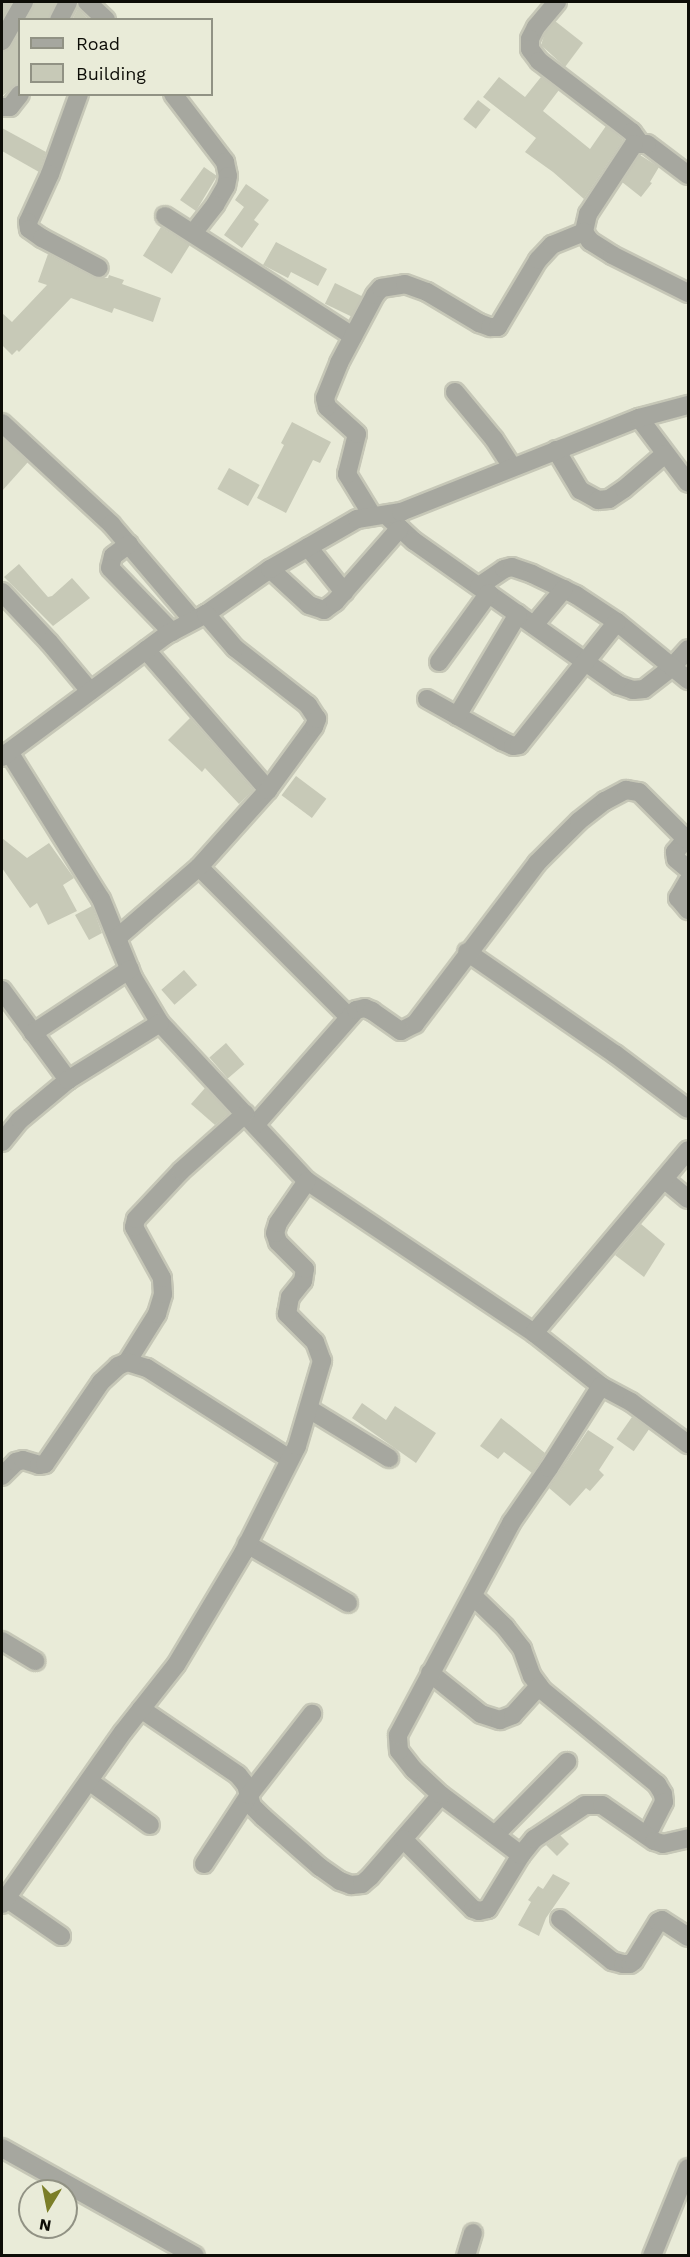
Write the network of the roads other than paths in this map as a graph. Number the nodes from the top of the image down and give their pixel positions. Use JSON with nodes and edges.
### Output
{"nodes":[{"id":1,"x":24,"y":2,"type":"edge"},
{"id":2,"x":68,"y":2,"type":"edge"},
{"id":3,"x":87,"y":2,"type":"edge"},
{"id":4,"x":557,"y":2,"type":"edge"},
{"id":5,"x":106,"y":12,"type":"edge"},
{"id":6,"x":60,"y":18,"type":"edge"},
{"id":7,"x":2,"y":41,"type":"edge"},
{"id":8,"x":18,"y":96,"type":"edge"},
{"id":9,"x":78,"y":96,"type":"edge"},
{"id":10,"x":175,"y":96,"type":"edge"},
{"id":11,"x":2,"y":107,"type":"edge"},
{"id":12,"x":640,"y":143,"type":"junction"},
{"id":13,"x":688,"y":175,"type":"edge"},
{"id":14,"x":165,"y":216,"type":"dead end"},
{"id":15,"x":194,"y":232,"type":"junction"},
{"id":16,"x":584,"y":232,"type":"junction"},
{"id":17,"x":99,"y":268,"type":"dead end"},
{"id":18,"x":688,"y":293,"type":"edge"},
{"id":19,"x":353,"y":336,"type":"junction"},
{"id":20,"x":455,"y":392,"type":"dead end"},
{"id":21,"x":688,"y":405,"type":"edge"},
{"id":22,"x":639,"y":418,"type":"junction"},
{"id":23,"x":2,"y":423,"type":"edge"},
{"id":24,"x":556,"y":450,"type":"junction"},
{"id":25,"x":665,"y":454,"type":"junction"},
{"id":26,"x":512,"y":467,"type":"junction"},
{"id":27,"x":688,"y":483,"type":"edge"},
{"id":28,"x":386,"y":520,"type":"junction"},
{"id":29,"x":129,"y":544,"type":"junction"},
{"id":30,"x":308,"y":547,"type":"junction"},
{"id":31,"x":270,"y":569,"type":"junction"},
{"id":32,"x":484,"y":589,"type":"junction"},
{"id":33,"x":564,"y":589,"type":"junction"},
{"id":34,"x":2,"y":592,"type":"edge"},
{"id":35,"x":344,"y":592,"type":"junction"},
{"id":36,"x":518,"y":614,"type":"junction"},
{"id":37,"x":200,"y":617,"type":"junction"},
{"id":38,"x":617,"y":622,"type":"junction"},
{"id":39,"x":534,"y":625,"type":"junction"},
{"id":40,"x":172,"y":632,"type":"junction"},
{"id":41,"x":688,"y":649,"type":"edge"},
{"id":42,"x":146,"y":650,"type":"junction"},
{"id":43,"x":584,"y":661,"type":"junction"},
{"id":44,"x":439,"y":662,"type":"dead end"},
{"id":45,"x":672,"y":667,"type":"junction"},
{"id":46,"x":688,"y":680,"type":"edge"},
{"id":47,"x":90,"y":691,"type":"junction"},
{"id":48,"x":427,"y":699,"type":"dead end"},
{"id":49,"x":457,"y":716,"type":"junction"},
{"id":50,"x":5,"y":755,"type":"edge"},
{"id":51,"x":268,"y":790,"type":"junction"},
{"id":52,"x":687,"y":838,"type":"edge"},
{"id":53,"x":199,"y":867,"type":"junction"},
{"id":54,"x":688,"y":870,"type":"edge"},
{"id":55,"x":688,"y":881,"type":"edge"},
{"id":56,"x":688,"y":910,"type":"edge"},
{"id":57,"x":117,"y":938,"type":"junction"},
{"id":58,"x":467,"y":952,"type":"junction"},
{"id":59,"x":130,"y":969,"type":"junction"},
{"id":60,"x":2,"y":990,"type":"edge"},
{"id":61,"x":348,"y":1016,"type":"junction"},
{"id":62,"x":160,"y":1023,"type":"junction"},
{"id":63,"x":33,"y":1033,"type":"junction"},
{"id":64,"x":68,"y":1080,"type":"junction"},
{"id":65,"x":688,"y":1109,"type":"edge"},
{"id":66,"x":250,"y":1120,"type":"junction"},
{"id":67,"x":4,"y":1133,"type":"edge"},
{"id":68,"x":688,"y":1150,"type":"edge"},
{"id":69,"x":664,"y":1179,"type":"junction"},
{"id":70,"x":307,"y":1181,"type":"junction"},
{"id":71,"x":688,"y":1199,"type":"edge"},
{"id":72,"x":534,"y":1333,"type":"junction"},
{"id":73,"x":127,"y":1362,"type":"junction"},
{"id":74,"x":601,"y":1386,"type":"junction"},
{"id":75,"x":309,"y":1409,"type":"junction"},
{"id":76,"x":685,"y":1434,"type":"edge"},
{"id":77,"x":388,"y":1458,"type":"dead end"},
{"id":78,"x":290,"y":1459,"type":"junction"},
{"id":79,"x":2,"y":1476,"type":"edge"},
{"id":80,"x":247,"y":1544,"type":"junction"},
{"id":81,"x":473,"y":1596,"type":"junction"},
{"id":82,"x":348,"y":1603,"type":"dead end"},
{"id":83,"x":2,"y":1641,"type":"edge"},
{"id":84,"x":35,"y":1661,"type":"dead end"},
{"id":85,"x":430,"y":1673,"type":"junction"},
{"id":86,"x":539,"y":1686,"type":"junction"},
{"id":87,"x":141,"y":1708,"type":"junction"},
{"id":88,"x":312,"y":1714,"type":"dead end"},
{"id":89,"x":567,"y":1762,"type":"dead end"},
{"id":90,"x":89,"y":1780,"type":"junction"},
{"id":91,"x":249,"y":1795,"type":"junction"},
{"id":92,"x":441,"y":1795,"type":"junction"},
{"id":93,"x":150,"y":1825,"type":"dead end"},
{"id":94,"x":495,"y":1835,"type":"junction"},
{"id":95,"x":647,"y":1835,"type":"junction"},
{"id":96,"x":403,"y":1839,"type":"junction"},
{"id":97,"x":686,"y":1841,"type":"edge"},
{"id":98,"x":521,"y":1854,"type":"junction"},
{"id":99,"x":204,"y":1864,"type":"dead end"},
{"id":100,"x":6,"y":1892,"type":"edge"},
{"id":101,"x":560,"y":1919,"type":"dead end"},
{"id":102,"x":685,"y":1928,"type":"edge"},
{"id":103,"x":61,"y":1936,"type":"dead end"},
{"id":104,"x":2,"y":2148,"type":"edge"},
{"id":105,"x":688,"y":2168,"type":"edge"},
{"id":106,"x":680,"y":2215,"type":"edge"},
{"id":107,"x":473,"y":2233,"type":"dead end"},
{"id":108,"x":195,"y":2256,"type":"edge"},
{"id":109,"x":466,"y":2256,"type":"edge"},
{"id":110,"x":652,"y":2256,"type":"edge"}],
"edges":[{"from":1,"to":7,"type":"street"},
{"from":2,"to":6,"type":"street"},
{"from":3,"to":5,"type":"street"},
{"from":4,"to":12,"type":"street"},
{"from":8,"to":11,"type":"street"},
{"from":9,"to":17,"type":"street"},
{"from":10,"to":15,"type":"street"},
{"from":12,"to":13,"type":"street"},
{"from":12,"to":16,"type":"street"},
{"from":14,"to":15,"type":"street"},
{"from":15,"to":19,"type":"street"},
{"from":16,"to":18,"type":"street"},
{"from":16,"to":19,"type":"street"},
{"from":19,"to":28,"type":"street"},
{"from":20,"to":26,"type":"street"},
{"from":21,"to":22,"type":"street"},
{"from":22,"to":24,"type":"street"},
{"from":22,"to":25,"type":"street"},
{"from":23,"to":29,"type":"street"},
{"from":24,"to":25,"type":"street"},
{"from":24,"to":26,"type":"street"},
{"from":25,"to":27,"type":"street"},
{"from":26,"to":28,"type":"street"},
{"from":28,"to":30,"type":"street"},
{"from":28,"to":32,"type":"street"},
{"from":28,"to":35,"type":"street"},
{"from":29,"to":37,"type":"street"},
{"from":29,"to":40,"type":"street"},
{"from":30,"to":31,"type":"street"},
{"from":30,"to":35,"type":"street"},
{"from":31,"to":35,"type":"street"},
{"from":31,"to":37,"type":"street"},
{"from":32,"to":33,"type":"street"},
{"from":32,"to":36,"type":"street"},
{"from":32,"to":44,"type":"street"},
{"from":33,"to":38,"type":"street"},
{"from":33,"to":39,"type":"street"},
{"from":34,"to":47,"type":"street"},
{"from":36,"to":39,"type":"street"},
{"from":36,"to":49,"type":"street"},
{"from":37,"to":40,"type":"street"},
{"from":37,"to":51,"type":"street"},
{"from":38,"to":43,"type":"street"},
{"from":38,"to":45,"type":"street"},
{"from":39,"to":43,"type":"street"},
{"from":40,"to":42,"type":"street"},
{"from":41,"to":45,"type":"street"},
{"from":42,"to":47,"type":"street"},
{"from":42,"to":51,"type":"street"},
{"from":43,"to":45,"type":"street"},
{"from":43,"to":49,"type":"street"},
{"from":45,"to":46,"type":"street"},
{"from":47,"to":50,"type":"street"},
{"from":48,"to":49,"type":"street"},
{"from":50,"to":57,"type":"street"},
{"from":51,"to":53,"type":"street"},
{"from":52,"to":54,"type":"street"},
{"from":52,"to":58,"type":"street"},
{"from":53,"to":57,"type":"street"},
{"from":53,"to":61,"type":"street"},
{"from":55,"to":56,"type":"street"},
{"from":57,"to":59,"type":"street"},
{"from":58,"to":61,"type":"street"},
{"from":58,"to":65,"type":"street"},
{"from":59,"to":62,"type":"street"},
{"from":59,"to":63,"type":"street"},
{"from":60,"to":63,"type":"street"},
{"from":61,"to":66,"type":"street"},
{"from":62,"to":64,"type":"street"},
{"from":62,"to":66,"type":"street"},
{"from":63,"to":64,"type":"street"},
{"from":64,"to":67,"type":"street"},
{"from":66,"to":70,"type":"street"},
{"from":66,"to":73,"type":"street"},
{"from":68,"to":69,"type":"street"},
{"from":69,"to":71,"type":"street"},
{"from":69,"to":72,"type":"street"},
{"from":70,"to":72,"type":"street"},
{"from":70,"to":75,"type":"street"},
{"from":72,"to":74,"type":"street"},
{"from":73,"to":78,"type":"street"},
{"from":73,"to":79,"type":"street"},
{"from":74,"to":76,"type":"street"},
{"from":74,"to":81,"type":"street"},
{"from":75,"to":77,"type":"street"},
{"from":75,"to":78,"type":"street"},
{"from":78,"to":80,"type":"street"},
{"from":80,"to":82,"type":"street"},
{"from":80,"to":87,"type":"street"},
{"from":81,"to":85,"type":"street"},
{"from":81,"to":86,"type":"street"},
{"from":83,"to":84,"type":"street"},
{"from":85,"to":86,"type":"street"},
{"from":85,"to":92,"type":"street"},
{"from":86,"to":95,"type":"street"},
{"from":87,"to":90,"type":"street"},
{"from":87,"to":91,"type":"street"},
{"from":88,"to":91,"type":"street"},
{"from":89,"to":94,"type":"street"},
{"from":90,"to":93,"type":"street"},
{"from":90,"to":100,"type":"street"},
{"from":91,"to":96,"type":"street"},
{"from":91,"to":99,"type":"street"},
{"from":92,"to":94,"type":"street"},
{"from":92,"to":96,"type":"street"},
{"from":94,"to":98,"type":"street"},
{"from":95,"to":97,"type":"street"},
{"from":95,"to":98,"type":"street"},
{"from":96,"to":98,"type":"street"},
{"from":100,"to":103,"type":"street"},
{"from":101,"to":102,"type":"street"},
{"from":104,"to":108,"type":"street"},
{"from":105,"to":106,"type":"street"},
{"from":106,"to":110,"type":"street"},
{"from":107,"to":109,"type":"street"}]}
